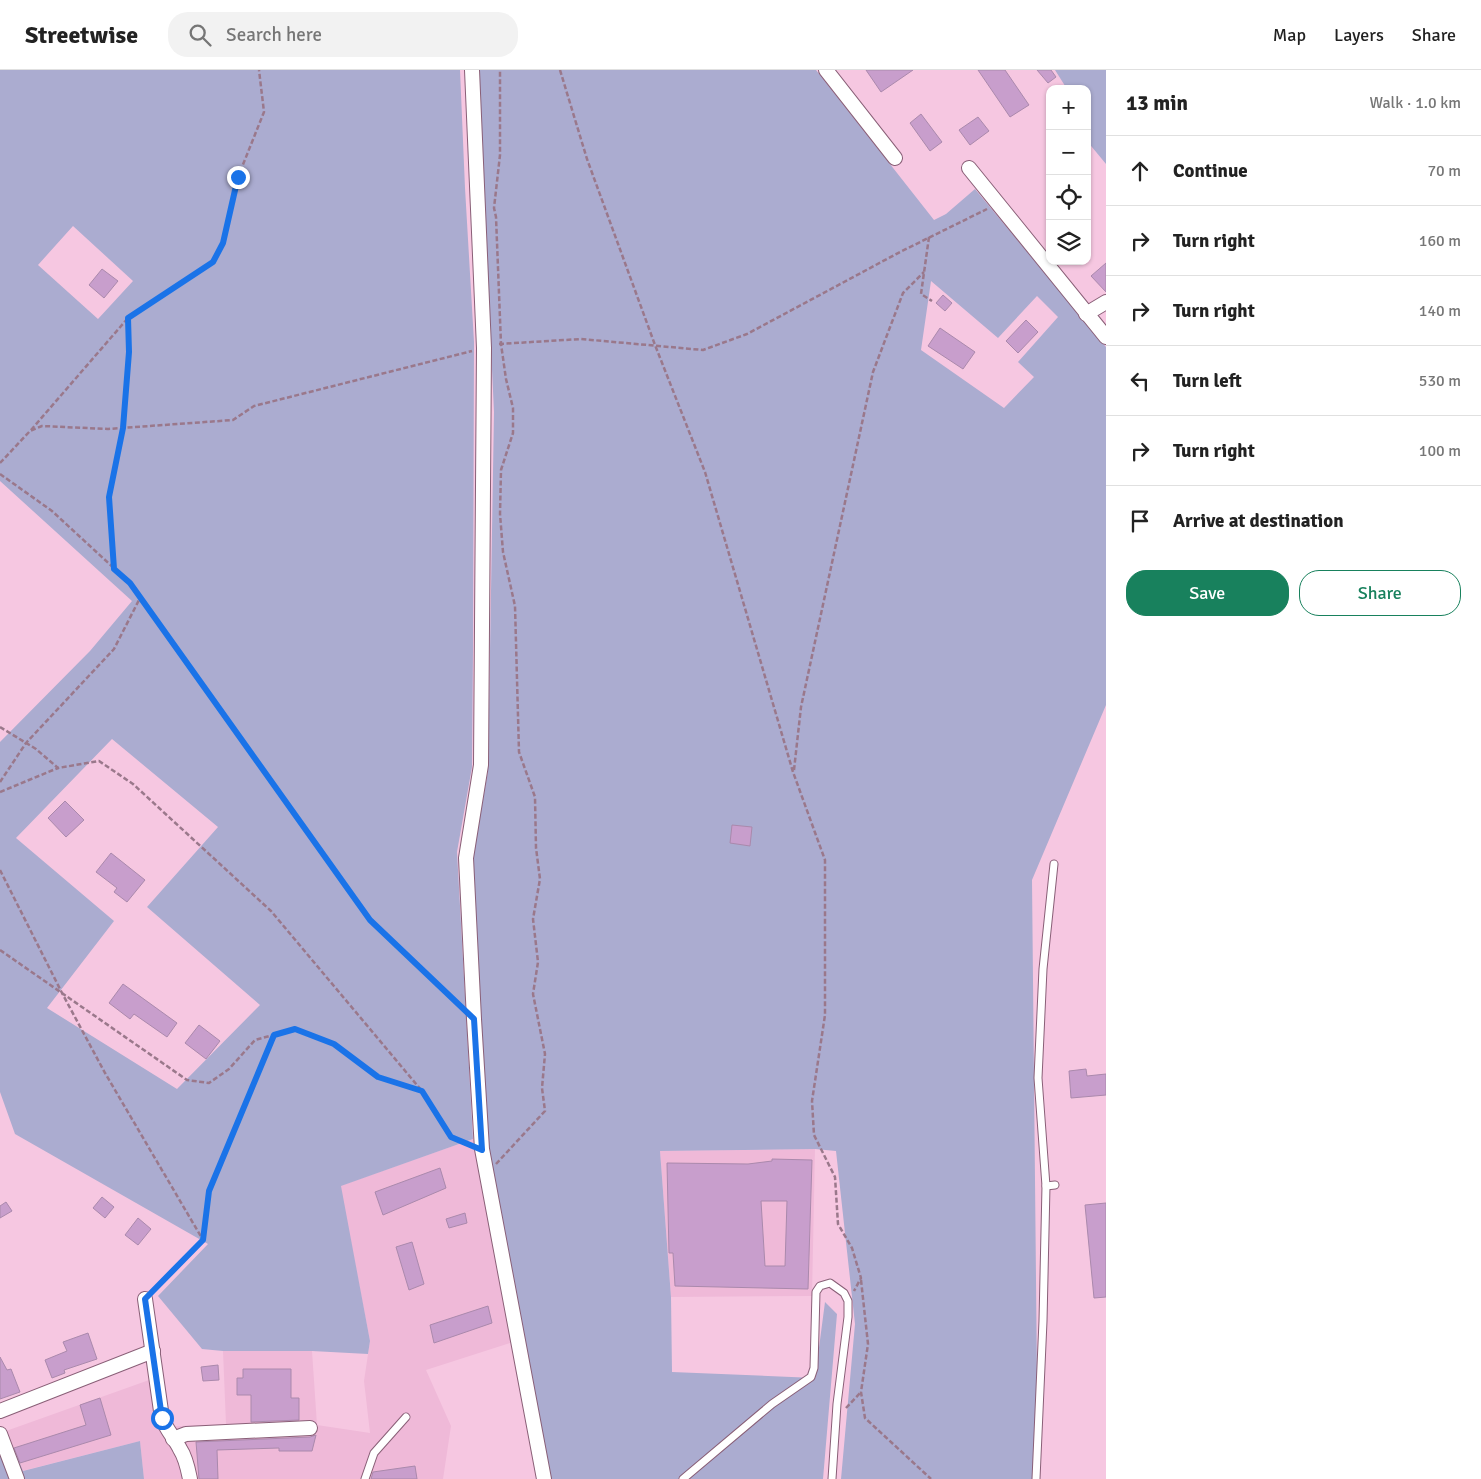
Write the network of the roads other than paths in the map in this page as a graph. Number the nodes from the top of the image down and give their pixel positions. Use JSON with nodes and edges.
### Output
{"nodes":[{"id":1,"x":472,"y":70,"type":"edge"},
{"id":2,"x":826,"y":70,"type":"edge"},
{"id":3,"x":895,"y":158,"type":"dead end"},
{"id":4,"x":969,"y":168,"type":"dead end"},
{"id":5,"x":1106,"y":302,"type":"edge"},
{"id":6,"x":1086,"y":314,"type":"junction"},
{"id":7,"x":1106,"y":337,"type":"edge"},
{"id":8,"x":1054,"y":864,"type":"dead end"},
{"id":9,"x":1055,"y":1185,"type":"dead end"},
{"id":10,"x":1046,"y":1186,"type":"junction"},
{"id":11,"x":145,"y":1299,"type":"road end"},
{"id":12,"x":152,"y":1351,"type":"junction"},
{"id":13,"x":0,"y":1411,"type":"edge"},
{"id":14,"x":406,"y":1417,"type":"dead end"},
{"id":15,"x":310,"y":1428,"type":"dead end"},
{"id":16,"x":0,"y":1434,"type":"edge"},
{"id":17,"x":173,"y":1439,"type":"junction"},
{"id":18,"x":17,"y":1479,"type":"edge"},
{"id":19,"x":190,"y":1479,"type":"edge"},
{"id":20,"x":365,"y":1479,"type":"edge"},
{"id":21,"x":544,"y":1479,"type":"edge"},
{"id":22,"x":683,"y":1479,"type":"edge"},
{"id":23,"x":832,"y":1479,"type":"edge"},
{"id":24,"x":1036,"y":1479,"type":"edge"}],
"edges":[{"from":1,"to":21,"type":"street"},
{"from":2,"to":3,"type":"street"},
{"from":4,"to":6,"type":"street"},
{"from":5,"to":6,"type":"street"},
{"from":6,"to":7,"type":"street"},
{"from":8,"to":10,"type":"lane"},
{"from":9,"to":10,"type":"lane"},
{"from":10,"to":24,"type":"lane"},
{"from":11,"to":12,"type":"street"},
{"from":12,"to":13,"type":"street"},
{"from":12,"to":17,"type":"street"},
{"from":14,"to":20,"type":"lane"},
{"from":15,"to":17,"type":"street"},
{"from":16,"to":18,"type":"street"},
{"from":17,"to":19,"type":"street"},
{"from":22,"to":23,"type":"lane"}]}
